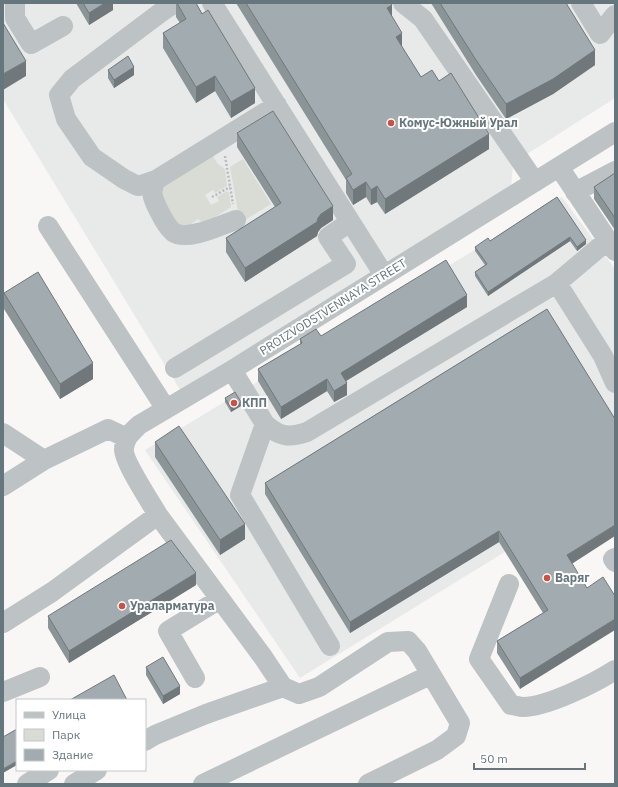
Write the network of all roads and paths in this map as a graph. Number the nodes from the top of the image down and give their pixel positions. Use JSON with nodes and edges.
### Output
{"nodes":[{"id":1,"x":15,"y":3,"type":"edge"},
{"id":2,"x":175,"y":3,"type":"edge"},
{"id":3,"x":212,"y":3,"type":"edge"},
{"id":4,"x":403,"y":3,"type":"edge"},
{"id":5,"x":581,"y":3,"type":"edge"},
{"id":6,"x":615,"y":15,"type":"edge"},
{"id":7,"x":63,"y":26,"type":"dead end"},
{"id":8,"x":277,"y":105,"type":"junction"},
{"id":9,"x":615,"y":132,"type":"edge"},
{"id":10,"x":222,"y":140,"type":"junction"},
{"id":11,"x":559,"y":167,"type":"junction"},
{"id":12,"x":615,"y":172,"type":"edge"},
{"id":13,"x":156,"y":180,"type":"junction"},
{"id":14,"x":535,"y":182,"type":"junction"},
{"id":15,"x":230,"y":187,"type":"junction"},
{"id":16,"x":575,"y":192,"type":"junction"},
{"id":17,"x":212,"y":197,"type":"dead end"},
{"id":18,"x":236,"y":220,"type":"joint"},
{"id":19,"x":350,"y":222,"type":"junction"},
{"id":20,"x":48,"y":226,"type":"dead end"},
{"id":21,"x":611,"y":246,"type":"edge"},
{"id":22,"x":384,"y":276,"type":"junction"},
{"id":23,"x":557,"y":283,"type":"junction"},
{"id":24,"x":176,"y":368,"type":"dead end"},
{"id":25,"x":232,"y":370,"type":"junction"},
{"id":26,"x":615,"y":383,"type":"edge"},
{"id":27,"x":166,"y":409,"type":"junction"},
{"id":28,"x":265,"y":424,"type":"junction"},
{"id":29,"x":3,"y":433,"type":"edge"},
{"id":30,"x":127,"y":438,"type":"junction"},
{"id":31,"x":44,"y":460,"type":"junction"},
{"id":32,"x":3,"y":486,"type":"edge"},
{"id":33,"x":158,"y":515,"type":"junction"},
{"id":34,"x":615,"y":558,"type":"edge"},
{"id":35,"x":615,"y":562,"type":"edge"},
{"id":36,"x":509,"y":584,"type":"dead end"},
{"id":37,"x":220,"y":599,"type":"junction"},
{"id":38,"x":3,"y":623,"type":"edge"},
{"id":39,"x":330,"y":646,"type":"dead end"},
{"id":40,"x":615,"y":670,"type":"edge"},
{"id":41,"x":430,"y":675,"type":"junction"},
{"id":42,"x":40,"y":677,"type":"dead end"},
{"id":43,"x":196,"y":678,"type":"dead end"},
{"id":44,"x":283,"y":687,"type":"junction"},
{"id":45,"x":3,"y":692,"type":"edge"},
{"id":46,"x":146,"y":740,"type":"edge"},
{"id":47,"x":47,"y":771,"type":"edge"},
{"id":48,"x":95,"y":771,"type":"edge"},
{"id":49,"x":27,"y":784,"type":"edge"},
{"id":50,"x":74,"y":784,"type":"edge"},
{"id":51,"x":203,"y":784,"type":"edge"},
{"id":52,"x":368,"y":784,"type":"edge"}],
"edges":[{"from":1,"to":7,"type":"street"},
{"from":2,"to":13,"type":"street"},
{"from":3,"to":8,"type":"street"},
{"from":4,"to":14,"type":"street"},
{"from":5,"to":6,"type":"street"},
{"from":8,"to":10,"type":"street"},
{"from":8,"to":19,"type":"street"},
{"from":9,"to":11,"type":"street","name":"PROIZVODSTVENNAYA STREET"},
{"from":10,"to":13,"type":"street"},
{"from":10,"to":15,"type":"path"},
{"from":11,"to":14,"type":"street","name":"PROIZVODSTVENNAYA STREET"},
{"from":11,"to":16,"type":"street"},
{"from":12,"to":16,"type":"street"},
{"from":13,"to":18,"type":"street"},
{"from":14,"to":22,"type":"street","name":"PROIZVODSTVENNAYA STREET"},
{"from":15,"to":17,"type":"path"},
{"from":15,"to":18,"type":"path"},
{"from":16,"to":21,"type":"street"},
{"from":19,"to":22,"type":"street"},
{"from":19,"to":24,"type":"street"},
{"from":20,"to":27,"type":"street"},
{"from":21,"to":23,"type":"street"},
{"from":22,"to":25,"type":"street","name":"PROIZVODSTVENNAYA STREET"},
{"from":23,"to":26,"type":"street"},
{"from":23,"to":28,"type":"street"},
{"from":25,"to":27,"type":"street","name":"PROIZVODSTVENNAYA STREET"},
{"from":25,"to":28,"type":"street"},
{"from":27,"to":30,"type":"street","name":"PROIZVODSTVENNAYA STREET"},
{"from":28,"to":39,"type":"street"},
{"from":29,"to":31,"type":"street"},
{"from":30,"to":31,"type":"street"},
{"from":30,"to":33,"type":"street"},
{"from":31,"to":32,"type":"street"},
{"from":33,"to":37,"type":"street"},
{"from":33,"to":38,"type":"street"},
{"from":34,"to":35,"type":"street"},
{"from":36,"to":40,"type":"street"},
{"from":37,"to":43,"type":"street"},
{"from":37,"to":44,"type":"street"},
{"from":41,"to":44,"type":"street"},
{"from":41,"to":51,"type":"street"},
{"from":41,"to":52,"type":"street"},
{"from":42,"to":45,"type":"street"},
{"from":44,"to":46,"type":"street"},
{"from":47,"to":49,"type":"street"},
{"from":48,"to":50,"type":"street"}]}
